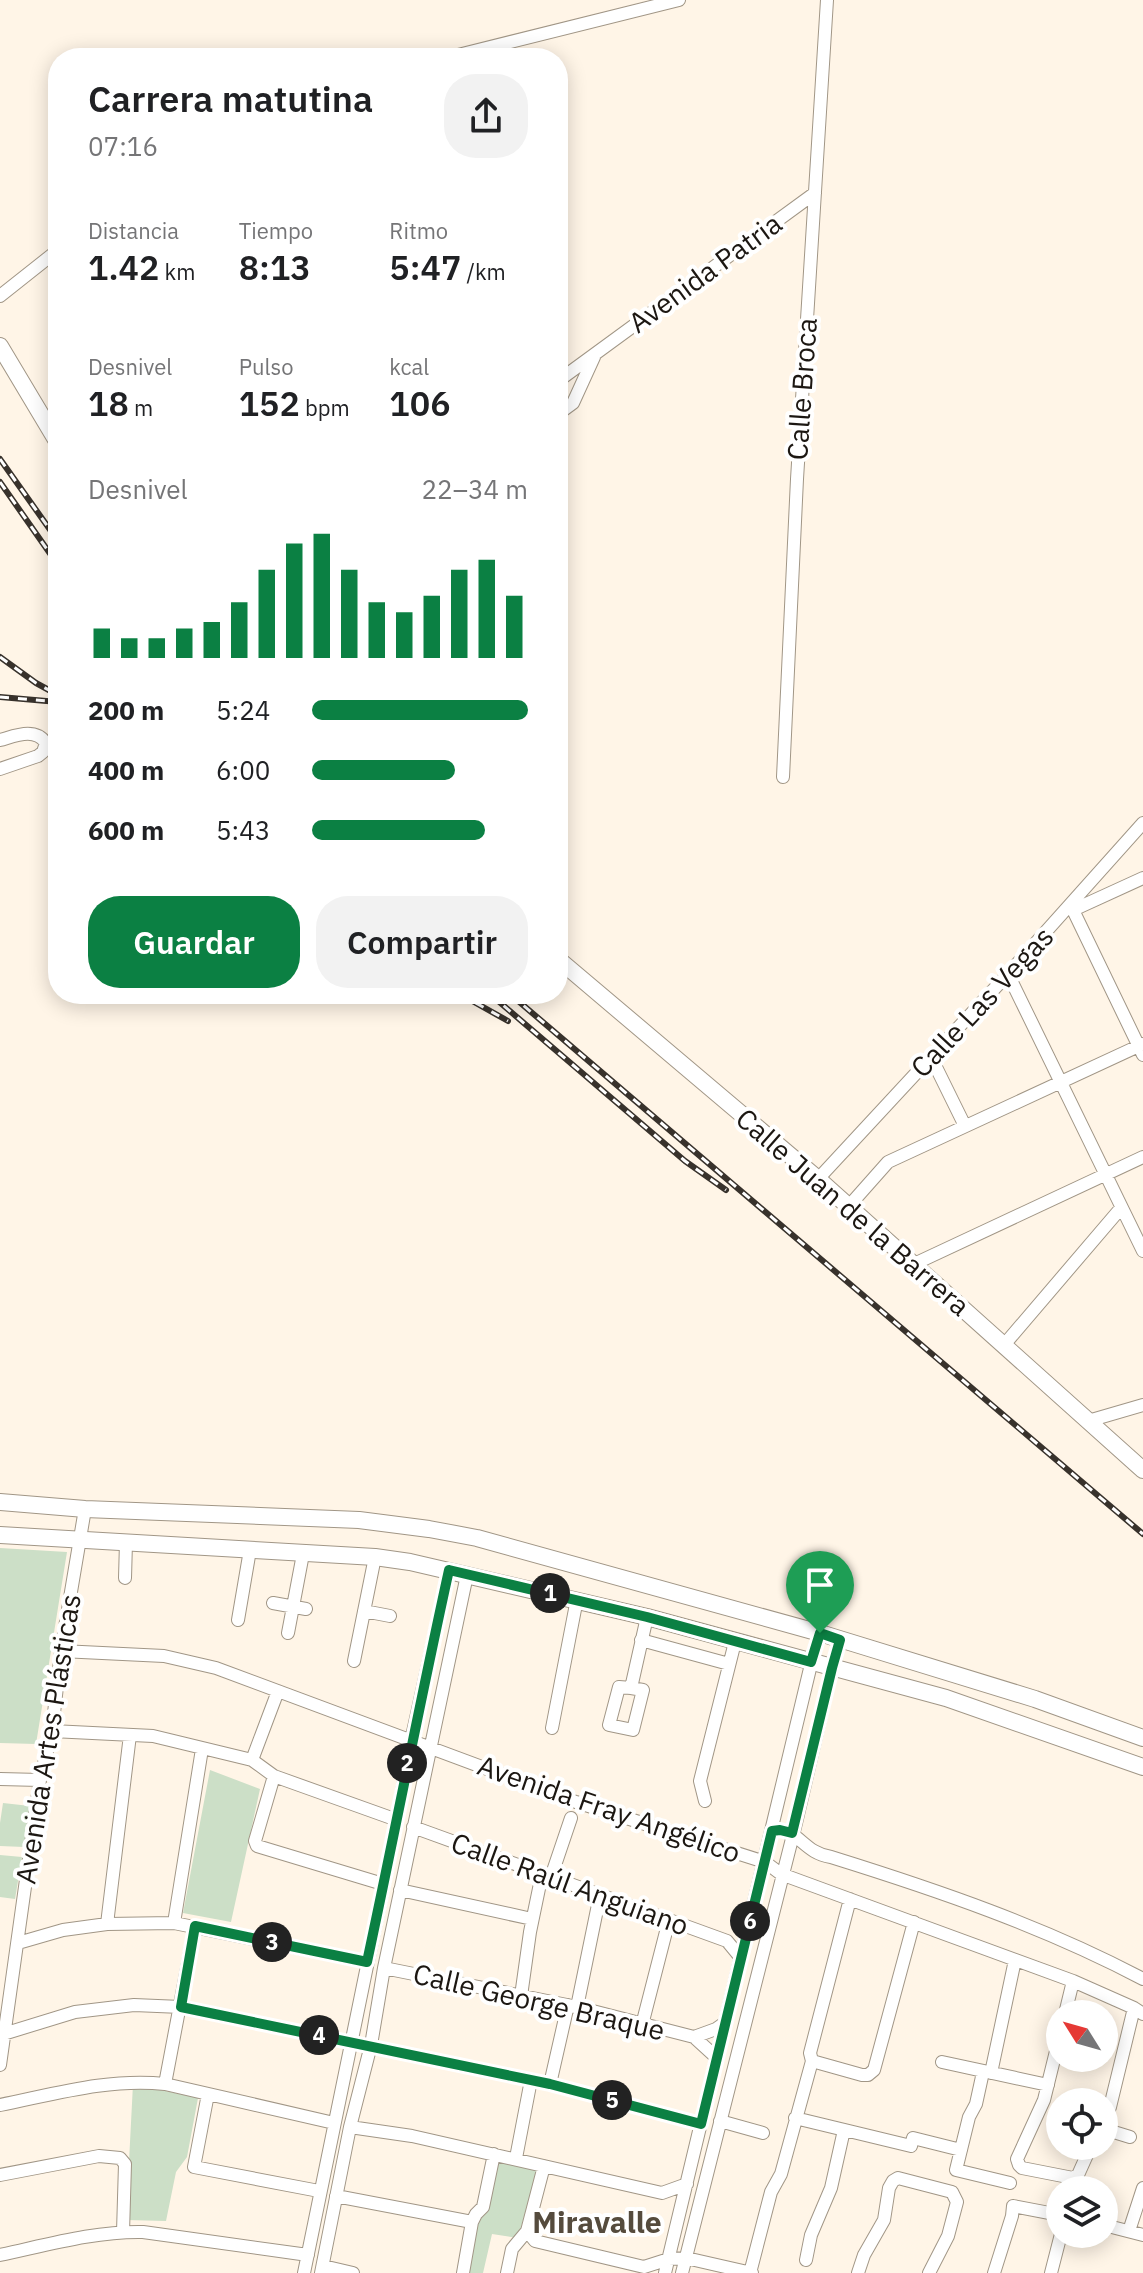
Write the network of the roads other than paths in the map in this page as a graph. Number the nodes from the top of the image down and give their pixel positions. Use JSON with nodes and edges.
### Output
{"nodes":[{"id":1,"x":679,"y":0,"type":"edge"},
{"id":2,"x":827,"y":0,"type":"edge"},
{"id":3,"x":486,"y":48,"type":"edge"},
{"id":4,"x":815,"y":193,"type":"junction"},
{"id":5,"x":48,"y":258,"type":"edge"},
{"id":6,"x":0,"y":296,"type":"edge"},
{"id":7,"x":0,"y":346,"type":"edge"},
{"id":8,"x":595,"y":354,"type":"junction"},
{"id":9,"x":568,"y":374,"type":"edge"},
{"id":10,"x":568,"y":407,"type":"edge"},
{"id":11,"x":48,"y":426,"type":"edge"},
{"id":12,"x":0,"y":740,"type":"edge"},
{"id":13,"x":0,"y":769,"type":"edge"},
{"id":14,"x":783,"y":777,"type":"dead end"},
{"id":15,"x":1143,"y":823,"type":"edge"},
{"id":16,"x":1143,"y":878,"type":"edge"},
{"id":17,"x":1072,"y":907,"type":"junction"},
{"id":18,"x":568,"y":967,"type":"edge"},
{"id":19,"x":1008,"y":974,"type":"junction"},
{"id":20,"x":1142,"y":1049,"type":"edge"},
{"id":21,"x":931,"y":1057,"type":"junction"},
{"id":22,"x":1060,"y":1082,"type":"junction"},
{"id":23,"x":965,"y":1126,"type":"junction"},
{"id":24,"x":1143,"y":1157,"type":"edge"},
{"id":25,"x":1105,"y":1174,"type":"junction"},
{"id":26,"x":818,"y":1179,"type":"junction"},
{"id":27,"x":849,"y":1206,"type":"junction"},
{"id":28,"x":1121,"y":1208,"type":"junction"},
{"id":29,"x":1143,"y":1251,"type":"edge"},
{"id":30,"x":912,"y":1265,"type":"junction"},
{"id":31,"x":1004,"y":1345,"type":"junction"},
{"id":32,"x":1143,"y":1405,"type":"edge"},
{"id":33,"x":1088,"y":1421,"type":"junction"},
{"id":34,"x":1143,"y":1470,"type":"edge"},
{"id":35,"x":0,"y":1502,"type":"edge"},
{"id":36,"x":85,"y":1509,"type":"junction"},
{"id":37,"x":0,"y":1535,"type":"edge"},
{"id":38,"x":79,"y":1539,"type":"junction"},
{"id":39,"x":126,"y":1542,"type":"junction"},
{"id":40,"x":250,"y":1550,"type":"junction"},
{"id":41,"x":303,"y":1554,"type":"junction"},
{"id":42,"x":375,"y":1557,"type":"junction"},
{"id":43,"x":449,"y":1570,"type":"junction"},
{"id":44,"x":467,"y":1575,"type":"junction"},
{"id":45,"x":125,"y":1578,"type":"dead end"},
{"id":46,"x":577,"y":1599,"type":"junction"},
{"id":47,"x":273,"y":1603,"type":"dead end"},
{"id":48,"x":300,"y":1608,"type":"junction"},
{"id":49,"x":364,"y":1611,"type":"junction"},
{"id":50,"x":390,"y":1616,"type":"dead end"},
{"id":51,"x":647,"y":1617,"type":"junction"},
{"id":52,"x":238,"y":1620,"type":"dead end"},
{"id":53,"x":288,"y":1633,"type":"dead end"},
{"id":54,"x":820,"y":1633,"type":"junction"},
{"id":55,"x":641,"y":1640,"type":"junction"},
{"id":56,"x":840,"y":1640,"type":"junction"},
{"id":57,"x":735,"y":1642,"type":"junction"},
{"id":58,"x":61,"y":1651,"type":"junction"},
{"id":59,"x":354,"y":1661,"type":"dead end"},
{"id":60,"x":811,"y":1662,"type":"junction"},
{"id":61,"x":729,"y":1664,"type":"junction"},
{"id":62,"x":832,"y":1668,"type":"junction"},
{"id":63,"x":631,"y":1688,"type":"junction"},
{"id":64,"x":278,"y":1691,"type":"junction"},
{"id":65,"x":552,"y":1728,"type":"dead end"},
{"id":66,"x":52,"y":1731,"type":"junction"},
{"id":67,"x":130,"y":1735,"type":"junction"},
{"id":68,"x":1143,"y":1738,"type":"edge"},
{"id":69,"x":411,"y":1741,"type":"junction"},
{"id":70,"x":430,"y":1747,"type":"junction"},
{"id":71,"x":202,"y":1749,"type":"junction"},
{"id":72,"x":252,"y":1760,"type":"junction"},
{"id":73,"x":1143,"y":1767,"type":"edge"},
{"id":74,"x":274,"y":1776,"type":"junction"},
{"id":75,"x":0,"y":1779,"type":"edge"},
{"id":76,"x":40,"y":1780,"type":"junction"},
{"id":77,"x":705,"y":1801,"type":"dead end"},
{"id":78,"x":571,"y":1818,"type":"dead end"},
{"id":79,"x":397,"y":1820,"type":"junction"},
{"id":80,"x":413,"y":1827,"type":"junction"},
{"id":81,"x":772,"y":1831,"type":"junction"},
{"id":82,"x":792,"y":1833,"type":"junction"},
{"id":83,"x":765,"y":1862,"type":"junction"},
{"id":84,"x":781,"y":1874,"type":"junction"},
{"id":85,"x":547,"y":1876,"type":"junction"},
{"id":86,"x":383,"y":1884,"type":"junction"},
{"id":87,"x":400,"y":1890,"type":"junction"},
{"id":88,"x":600,"y":1895,"type":"junction"},
{"id":89,"x":850,"y":1899,"type":"junction"},
{"id":90,"x":669,"y":1920,"type":"junction"},
{"id":91,"x":914,"y":1922,"type":"junction"},
{"id":92,"x":174,"y":1923,"type":"junction"},
{"id":93,"x":107,"y":1924,"type":"junction"},
{"id":94,"x":195,"y":1926,"type":"junction"},
{"id":95,"x":531,"y":1926,"type":"junction"},
{"id":96,"x":747,"y":1934,"type":"junction"},
{"id":97,"x":727,"y":1941,"type":"junction"},
{"id":98,"x":18,"y":1943,"type":"junction"},
{"id":99,"x":741,"y":1958,"type":"junction"},
{"id":100,"x":1015,"y":1960,"type":"junction"},
{"id":101,"x":367,"y":1962,"type":"junction"},
{"id":102,"x":384,"y":1968,"type":"junction"},
{"id":103,"x":1143,"y":1979,"type":"edge"},
{"id":104,"x":1073,"y":1981,"type":"junction"},
{"id":105,"x":521,"y":1996,"type":"junction"},
{"id":106,"x":1068,"y":2000,"type":"edge"},
{"id":107,"x":572,"y":2006,"type":"junction"},
{"id":108,"x":181,"y":2007,"type":"junction"},
{"id":109,"x":1138,"y":2011,"type":"edge"},
{"id":110,"x":726,"y":2022,"type":"junction"},
{"id":111,"x":642,"y":2025,"type":"junction"},
{"id":112,"x":2,"y":2035,"type":"edge"},
{"id":113,"x":694,"y":2037,"type":"junction"},
{"id":114,"x":350,"y":2041,"type":"junction"},
{"id":115,"x":371,"y":2045,"type":"junction"},
{"id":116,"x":717,"y":2058,"type":"junction"},
{"id":117,"x":812,"y":2061,"type":"junction"},
{"id":118,"x":942,"y":2062,"type":"dead end"},
{"id":119,"x":0,"y":2065,"type":"edge"},
{"id":120,"x":1051,"y":2072,"type":"edge"},
{"id":121,"x":987,"y":2073,"type":"junction"},
{"id":122,"x":531,"y":2080,"type":"junction"},
{"id":123,"x":165,"y":2084,"type":"junction"},
{"id":124,"x":550,"y":2084,"type":"junction"},
{"id":125,"x":1048,"y":2085,"type":"junction"},
{"id":126,"x":1047,"y":2088,"type":"edge"},
{"id":127,"x":1116,"y":2088,"type":"edge"},
{"id":128,"x":1046,"y":2092,"type":"edge"},
{"id":129,"x":208,"y":2094,"type":"junction"},
{"id":130,"x":0,"y":2105,"type":"edge"},
{"id":131,"x":795,"y":2118,"type":"junction"},
{"id":132,"x":720,"y":2121,"type":"junction"},
{"id":133,"x":334,"y":2123,"type":"junction"},
{"id":134,"x":701,"y":2124,"type":"junction"},
{"id":135,"x":350,"y":2127,"type":"junction"},
{"id":136,"x":844,"y":2130,"type":"junction"},
{"id":137,"x":763,"y":2133,"type":"dead end"},
{"id":138,"x":1118,"y":2133,"type":"edge"},
{"id":139,"x":1130,"y":2137,"type":"dead end"},
{"id":140,"x":961,"y":2150,"type":"junction"},
{"id":141,"x":494,"y":2154,"type":"junction"},
{"id":142,"x":516,"y":2158,"type":"junction"},
{"id":143,"x":1085,"y":2160,"type":"edge"},
{"id":144,"x":544,"y":2166,"type":"junction"},
{"id":145,"x":0,"y":2175,"type":"edge"},
{"id":146,"x":1010,"y":2183,"type":"dead end"},
{"id":147,"x":687,"y":2184,"type":"junction"},
{"id":148,"x":1143,"y":2188,"type":"edge"},
{"id":149,"x":319,"y":2191,"type":"junction"},
{"id":150,"x":662,"y":2193,"type":"junction"},
{"id":151,"x":336,"y":2196,"type":"junction"},
{"id":152,"x":1046,"y":2212,"type":"edge"},
{"id":153,"x":680,"y":2213,"type":"junction"},
{"id":154,"x":472,"y":2222,"type":"junction"},
{"id":155,"x":1118,"y":2228,"type":"edge"},
{"id":156,"x":1129,"y":2231,"type":"junction"},
{"id":157,"x":123,"y":2232,"type":"junction"},
{"id":158,"x":528,"y":2233,"type":"junction"},
{"id":159,"x":1143,"y":2235,"type":"edge"},
{"id":160,"x":1057,"y":2248,"type":"edge"},
{"id":161,"x":0,"y":2255,"type":"edge"},
{"id":162,"x":308,"y":2255,"type":"junction"},
{"id":163,"x":686,"y":2258,"type":"junction"},
{"id":164,"x":669,"y":2259,"type":"junction"},
{"id":165,"x":806,"y":2260,"type":"dead end"},
{"id":166,"x":322,"y":2270,"type":"edge"},
{"id":167,"x":647,"y":2270,"type":"edge"},
{"id":168,"x":304,"y":2273,"type":"edge"},
{"id":169,"x":353,"y":2273,"type":"edge"},
{"id":170,"x":463,"y":2273,"type":"edge"},
{"id":171,"x":507,"y":2273,"type":"edge"},
{"id":172,"x":665,"y":2273,"type":"edge"},
{"id":173,"x":682,"y":2273,"type":"edge"},
{"id":174,"x":751,"y":2273,"type":"edge"},
{"id":175,"x":858,"y":2273,"type":"edge"},
{"id":176,"x":929,"y":2273,"type":"edge"},
{"id":177,"x":994,"y":2273,"type":"edge"},
{"id":178,"x":1051,"y":2273,"type":"edge"}],
"edges":[{"from":1,"to":3,"type":"street"},
{"from":2,"to":4,"type":"street","name":"Calle Broca"},
{"from":4,"to":8,"type":"street","name":"Avenida Patria"},
{"from":4,"to":14,"type":"street","name":"Calle Broca"},
{"from":5,"to":6,"type":"street"},
{"from":7,"to":11,"type":"main road"},
{"from":8,"to":9,"type":"street","name":"Avenida Patria"},
{"from":8,"to":10,"type":"street","name":"Avenida Patria"},
{"from":12,"to":13,"type":"street"},
{"from":15,"to":17,"type":"street","name":"Calle Las Vegas"},
{"from":16,"to":17,"type":"street"},
{"from":17,"to":19,"type":"street","name":"Calle Las Vegas"},
{"from":17,"to":20,"type":"street"},
{"from":18,"to":26,"type":"main road","name":"Calle Juan de la Barrera"},
{"from":19,"to":21,"type":"street","name":"Calle Las Vegas"},
{"from":19,"to":22,"type":"street"},
{"from":20,"to":22,"type":"street"},
{"from":21,"to":23,"type":"street"},
{"from":21,"to":26,"type":"street","name":"Calle Las Vegas"},
{"from":22,"to":23,"type":"street"},
{"from":22,"to":25,"type":"street"},
{"from":23,"to":27,"type":"street"},
{"from":24,"to":25,"type":"street"},
{"from":25,"to":28,"type":"street"},
{"from":25,"to":30,"type":"street"},
{"from":26,"to":27,"type":"main road","name":"Calle Juan de la Barrera"},
{"from":27,"to":30,"type":"main road","name":"Calle Juan de la Barrera"},
{"from":28,"to":29,"type":"street"},
{"from":28,"to":31,"type":"street"},
{"from":30,"to":31,"type":"main road","name":"Calle Juan de la Barrera"},
{"from":31,"to":33,"type":"main road","name":"Calle Juan de la Barrera"},
{"from":32,"to":33,"type":"street"},
{"from":33,"to":34,"type":"main road","name":"Calle Juan de la Barrera"},
{"from":35,"to":36,"type":"main road"},
{"from":36,"to":38,"type":"street","name":"Avenida Artes Plásticas"},
{"from":36,"to":54,"type":"main road"},
{"from":37,"to":38,"type":"main road"},
{"from":38,"to":39,"type":"main road"},
{"from":38,"to":58,"type":"street","name":"Avenida Artes Plásticas"},
{"from":39,"to":40,"type":"main road"},
{"from":39,"to":45,"type":"street"},
{"from":40,"to":41,"type":"main road"},
{"from":40,"to":52,"type":"street"},
{"from":41,"to":42,"type":"main road"},
{"from":41,"to":48,"type":"street"},
{"from":42,"to":43,"type":"main road"},
{"from":42,"to":49,"type":"street"},
{"from":43,"to":44,"type":"main road"},
{"from":43,"to":69,"type":"street"},
{"from":44,"to":46,"type":"main road"},
{"from":44,"to":70,"type":"street"},
{"from":46,"to":51,"type":"main road"},
{"from":46,"to":65,"type":"street"},
{"from":47,"to":48,"type":"street"},
{"from":48,"to":53,"type":"street"},
{"from":49,"to":50,"type":"street"},
{"from":49,"to":59,"type":"street"},
{"from":51,"to":55,"type":"street"},
{"from":51,"to":57,"type":"main road"},
{"from":54,"to":56,"type":"main road"},
{"from":54,"to":60,"type":"street"},
{"from":55,"to":61,"type":"street"},
{"from":55,"to":63,"type":"street"},
{"from":56,"to":62,"type":"street"},
{"from":56,"to":68,"type":"main road"},
{"from":57,"to":60,"type":"main road"},
{"from":57,"to":61,"type":"street"},
{"from":58,"to":64,"type":"street","name":"Avenida Fray Angélico"},
{"from":58,"to":66,"type":"street","name":"Avenida Artes Plásticas"},
{"from":60,"to":62,"type":"main road"},
{"from":60,"to":81,"type":"street"},
{"from":61,"to":77,"type":"street"},
{"from":62,"to":73,"type":"main road"},
{"from":62,"to":82,"type":"street"},
{"from":63,"to":63,"type":"street"},
{"from":64,"to":69,"type":"street","name":"Avenida Fray Angélico"},
{"from":64,"to":72,"type":"street"},
{"from":66,"to":67,"type":"street"},
{"from":66,"to":76,"type":"street","name":"Avenida Artes Plásticas"},
{"from":67,"to":71,"type":"street"},
{"from":67,"to":93,"type":"street"},
{"from":69,"to":70,"type":"street","name":"Avenida Fray Angélico"},
{"from":69,"to":79,"type":"street"},
{"from":70,"to":80,"type":"street"},
{"from":70,"to":83,"type":"street","name":"Avenida Fray Angélico"},
{"from":71,"to":72,"type":"street"},
{"from":71,"to":92,"type":"street"},
{"from":72,"to":74,"type":"street"},
{"from":74,"to":79,"type":"street"},
{"from":74,"to":86,"type":"street"},
{"from":75,"to":76,"type":"street"},
{"from":76,"to":98,"type":"street","name":"Avenida Artes Plásticas"},
{"from":78,"to":85,"type":"street"},
{"from":79,"to":86,"type":"street"},
{"from":80,"to":85,"type":"street","name":"Calle Raúl Anguiano"},
{"from":80,"to":87,"type":"street"},
{"from":81,"to":82,"type":"street","name":"Avenida Fray Angélico"},
{"from":81,"to":83,"type":"street"},
{"from":82,"to":84,"type":"street"},
{"from":82,"to":103,"type":"street","name":"Avenida Fray Angélico"},
{"from":83,"to":84,"type":"street","name":"Avenida Fray Angélico"},
{"from":83,"to":96,"type":"street"},
{"from":84,"to":89,"type":"street","name":"Avenida Fray Angélico"},
{"from":84,"to":132,"type":"street"},
{"from":85,"to":88,"type":"street","name":"Calle Raúl Anguiano"},
{"from":85,"to":95,"type":"street"},
{"from":86,"to":101,"type":"street"},
{"from":87,"to":95,"type":"street"},
{"from":87,"to":102,"type":"street"},
{"from":88,"to":90,"type":"street","name":"Calle Raúl Anguiano"},
{"from":88,"to":107,"type":"street"},
{"from":89,"to":91,"type":"street","name":"Avenida Fray Angélico"},
{"from":89,"to":117,"type":"street"},
{"from":90,"to":97,"type":"street","name":"Calle Raúl Anguiano"},
{"from":90,"to":111,"type":"street"},
{"from":91,"to":100,"type":"street","name":"Avenida Fray Angélico"},
{"from":91,"to":117,"type":"street"},
{"from":92,"to":93,"type":"street"},
{"from":92,"to":94,"type":"street"},
{"from":93,"to":98,"type":"street"},
{"from":94,"to":101,"type":"street"},
{"from":94,"to":108,"type":"street"},
{"from":95,"to":105,"type":"street"},
{"from":96,"to":97,"type":"street","name":"Calle Raúl Anguiano"},
{"from":96,"to":99,"type":"street"},
{"from":97,"to":99,"type":"street","name":"Calle Raúl Anguiano"},
{"from":98,"to":112,"type":"street","name":"Avenida Artes Plásticas"},
{"from":99,"to":110,"type":"street"},
{"from":100,"to":104,"type":"street","name":"Avenida Fray Angélico"},
{"from":100,"to":121,"type":"street"},
{"from":101,"to":114,"type":"street"},
{"from":102,"to":105,"type":"street","name":"Calle George Braque"},
{"from":102,"to":115,"type":"street"},
{"from":104,"to":106,"type":"street"},
{"from":104,"to":109,"type":"street","name":"Avenida Fray Angélico"},
{"from":105,"to":107,"type":"street","name":"Calle George Braque"},
{"from":107,"to":111,"type":"street","name":"Calle George Braque"},
{"from":107,"to":124,"type":"street"},
{"from":108,"to":112,"type":"street"},
{"from":108,"to":114,"type":"street"},
{"from":108,"to":123,"type":"street"},
{"from":109,"to":127,"type":"street"},
{"from":110,"to":113,"type":"street","name":"Calle George Braque"},
{"from":110,"to":116,"type":"street"},
{"from":111,"to":113,"type":"street","name":"Calle George Braque"},
{"from":112,"to":119,"type":"street","name":"Avenida Artes Plásticas"},
{"from":113,"to":116,"type":"street","name":"Calle George Braque"},
{"from":114,"to":115,"type":"street"},
{"from":114,"to":133,"type":"street"},
{"from":115,"to":122,"type":"street"},
{"from":115,"to":135,"type":"street"},
{"from":116,"to":134,"type":"street"},
{"from":117,"to":131,"type":"street"},
{"from":118,"to":121,"type":"street"},
{"from":120,"to":125,"type":"street"},
{"from":121,"to":125,"type":"street"},
{"from":121,"to":140,"type":"street"},
{"from":122,"to":124,"type":"street"},
{"from":122,"to":142,"type":"street"},
{"from":123,"to":129,"type":"street"},
{"from":123,"to":130,"type":"street"},
{"from":124,"to":134,"type":"street"},
{"from":125,"to":126,"type":"street"},
{"from":128,"to":143,"type":"street"},
{"from":129,"to":133,"type":"street"},
{"from":129,"to":149,"type":"street"},
{"from":131,"to":136,"type":"street"},
{"from":131,"to":174,"type":"street"},
{"from":132,"to":137,"type":"street"},
{"from":132,"to":163,"type":"street"},
{"from":133,"to":149,"type":"street"},
{"from":134,"to":147,"type":"street"},
{"from":135,"to":141,"type":"street"},
{"from":135,"to":151,"type":"street"},
{"from":136,"to":140,"type":"street"},
{"from":136,"to":165,"type":"street"},
{"from":138,"to":139,"type":"street"},
{"from":140,"to":146,"type":"street"},
{"from":141,"to":142,"type":"street"},
{"from":141,"to":154,"type":"street"},
{"from":142,"to":144,"type":"street"},
{"from":144,"to":150,"type":"street"},
{"from":144,"to":158,"type":"street"},
{"from":145,"to":157,"type":"street"},
{"from":147,"to":150,"type":"street"},
{"from":147,"to":153,"type":"street"},
{"from":148,"to":156,"type":"street"},
{"from":149,"to":162,"type":"street"},
{"from":150,"to":153,"type":"street"},
{"from":151,"to":154,"type":"street"},
{"from":151,"to":166,"type":"street"},
{"from":152,"to":177,"type":"street"},
{"from":153,"to":164,"type":"street"},
{"from":154,"to":170,"type":"street"},
{"from":155,"to":156,"type":"street"},
{"from":156,"to":159,"type":"street"},
{"from":157,"to":161,"type":"street"},
{"from":157,"to":162,"type":"street"},
{"from":158,"to":167,"type":"street"},
{"from":158,"to":171,"type":"street"},
{"from":160,"to":178,"type":"street"},
{"from":162,"to":168,"type":"street"},
{"from":163,"to":164,"type":"street"},
{"from":163,"to":173,"type":"street"},
{"from":163,"to":174,"type":"street"},
{"from":164,"to":167,"type":"street"},
{"from":164,"to":172,"type":"street"},
{"from":166,"to":169,"type":"street"},
{"from":175,"to":176,"type":"street"}]}
